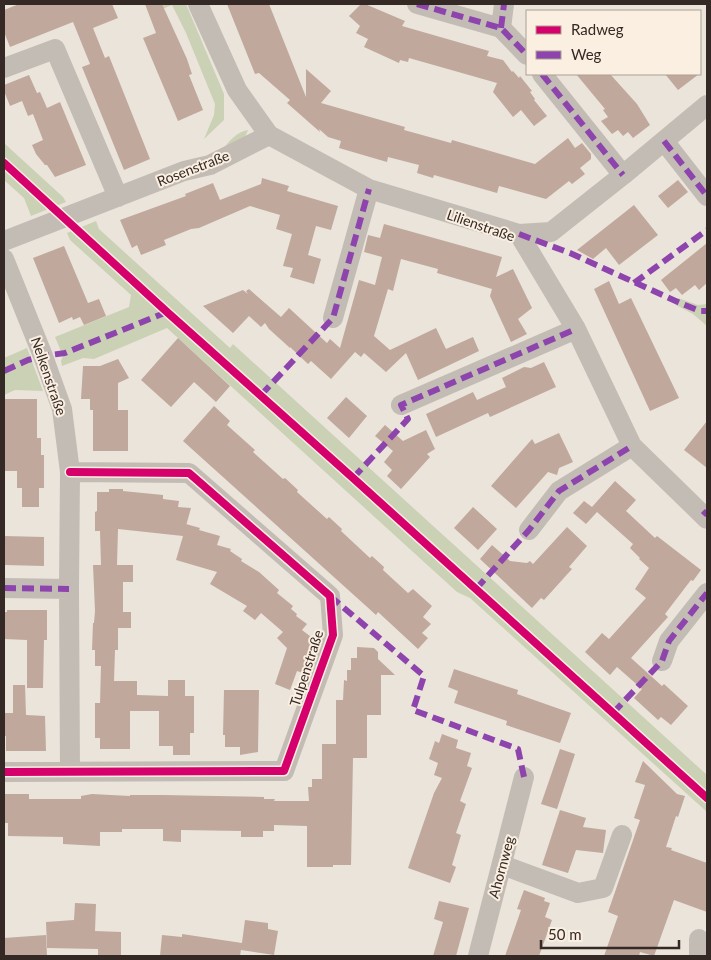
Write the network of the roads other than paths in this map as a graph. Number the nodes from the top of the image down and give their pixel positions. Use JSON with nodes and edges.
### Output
{"nodes":[{"id":1,"x":198,"y":4,"type":"edge"},
{"id":2,"x":416,"y":4,"type":"edge"},
{"id":3,"x":504,"y":4,"type":"edge"},
{"id":4,"x":501,"y":28,"type":"junction"},
{"id":5,"x":526,"y":54,"type":"edge"},
{"id":6,"x":4,"y":68,"type":"edge"},
{"id":7,"x":543,"y":75,"type":"edge"},
{"id":8,"x":707,"y":105,"type":"edge"},
{"id":9,"x":269,"y":136,"type":"junction"},
{"id":10,"x":664,"y":141,"type":"junction"},
{"id":11,"x":623,"y":175,"type":"junction"},
{"id":12,"x":369,"y":189,"type":"junction"},
{"id":13,"x":707,"y":196,"type":"edge"},
{"id":14,"x":118,"y":197,"type":"junction"},
{"id":15,"x":519,"y":234,"type":"junction"},
{"id":16,"x":4,"y":241,"type":"edge"},
{"id":17,"x":4,"y":259,"type":"edge"},
{"id":18,"x":333,"y":318,"type":"dead end"},
{"id":19,"x":576,"y":329,"type":"junction"},
{"id":20,"x":401,"y":405,"type":"dead end"},
{"id":21,"x":632,"y":446,"type":"junction"},
{"id":22,"x":70,"y":472,"type":"junction"},
{"id":23,"x":706,"y":515,"type":"edge"},
{"id":24,"x":529,"y":530,"type":"dead end"},
{"id":25,"x":4,"y":588,"type":"edge"},
{"id":26,"x":69,"y":589,"type":"junction"},
{"id":27,"x":707,"y":593,"type":"edge"},
{"id":28,"x":662,"y":661,"type":"dead end"},
{"id":29,"x":70,"y":771,"type":"junction"},
{"id":30,"x":4,"y":772,"type":"edge"},
{"id":31,"x":524,"y":778,"type":"dead end"},
{"id":32,"x":622,"y":835,"type":"dead end"},
{"id":33,"x":502,"y":865,"type":"junction"},
{"id":34,"x":478,"y":956,"type":"edge"}],
"edges":[{"from":1,"to":9,"type":"street"},
{"from":2,"to":4,"type":"street"},
{"from":3,"to":4,"type":"street"},
{"from":4,"to":5,"type":"street"},
{"from":6,"to":14,"type":"street"},
{"from":7,"to":11,"type":"street"},
{"from":8,"to":10,"type":"street"},
{"from":9,"to":12,"type":"street","name":"Lilienstraße"},
{"from":9,"to":14,"type":"street","name":"Rosenstraße"},
{"from":10,"to":11,"type":"street"},
{"from":10,"to":13,"type":"street"},
{"from":11,"to":15,"type":"street"},
{"from":12,"to":15,"type":"street","name":"Lilienstraße"},
{"from":12,"to":18,"type":"street"},
{"from":14,"to":16,"type":"street","name":"Rosenstraße"},
{"from":15,"to":19,"type":"street","name":"Lilienstraße"},
{"from":17,"to":22,"type":"street","name":"Nelkenstraße"},
{"from":19,"to":20,"type":"street"},
{"from":19,"to":21,"type":"street","name":"Lilienstraße"},
{"from":21,"to":23,"type":"street","name":"Lilienstraße"},
{"from":21,"to":24,"type":"street"},
{"from":22,"to":26,"type":"street","name":"Nelkenstraße"},
{"from":22,"to":29,"type":"street","name":"Tulpenstraße"},
{"from":25,"to":26,"type":"street"},
{"from":26,"to":29,"type":"street","name":"Nelkenstraße"},
{"from":27,"to":28,"type":"street"},
{"from":29,"to":30,"type":"street","name":"Tulpenstraße"},
{"from":31,"to":33,"type":"street","name":"Ahornweg"},
{"from":32,"to":33,"type":"street"},
{"from":33,"to":34,"type":"street","name":"Ahornweg"}]}
